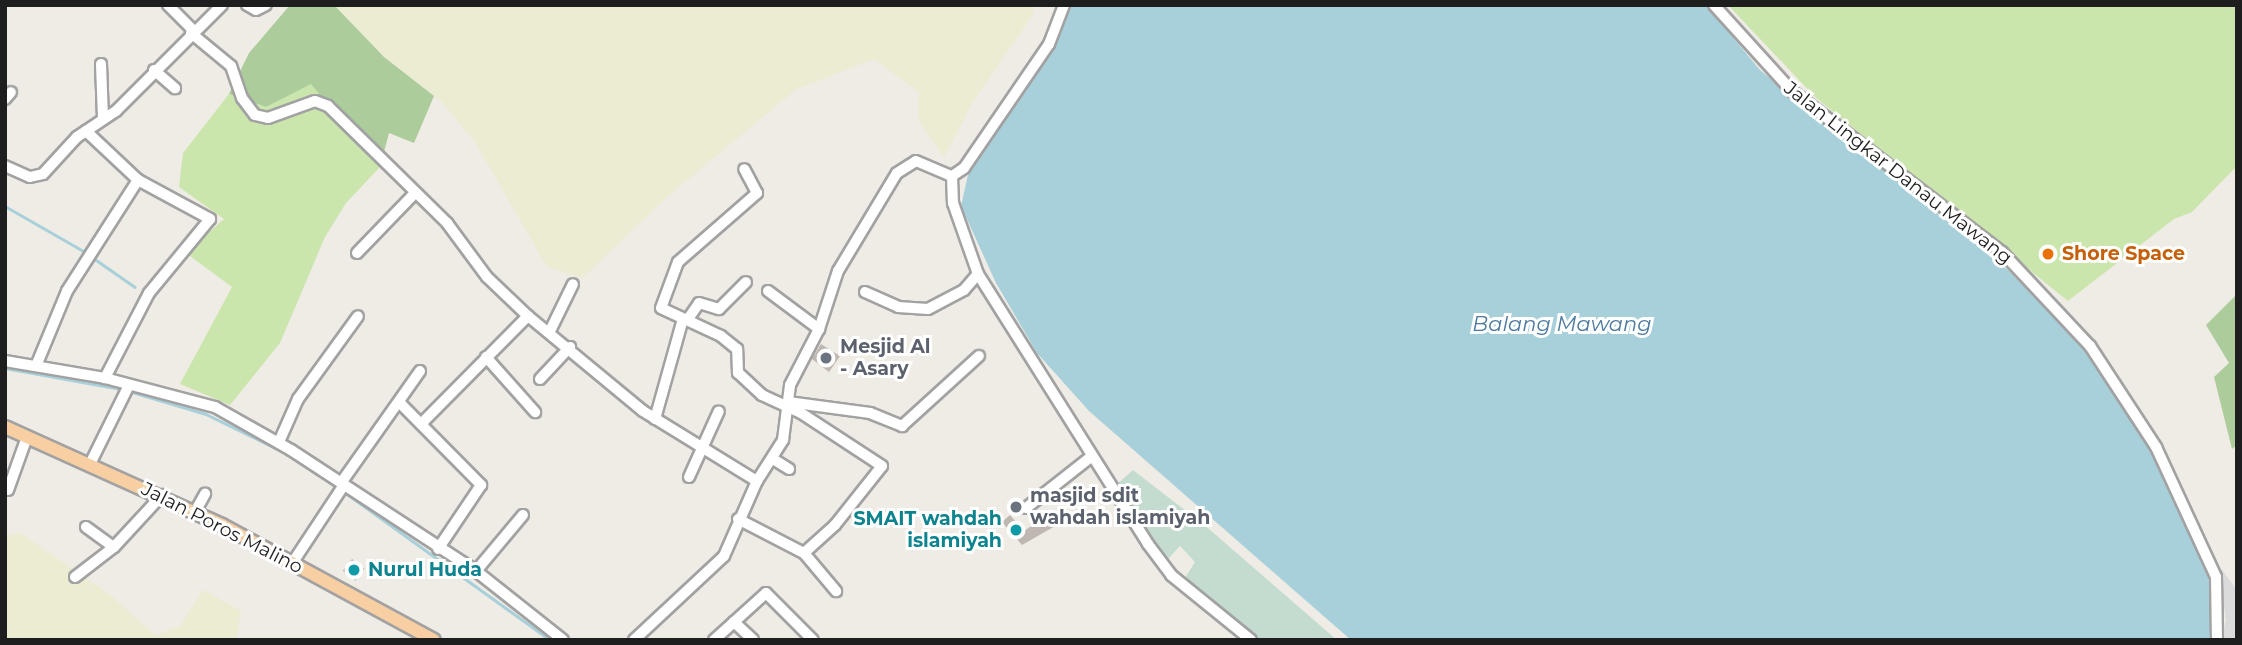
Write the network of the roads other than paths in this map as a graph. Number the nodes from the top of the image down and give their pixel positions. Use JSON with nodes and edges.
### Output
{"nodes":[{"id":1,"x":168,"y":5,"type":"edge"},
{"id":2,"x":222,"y":5,"type":"edge"},
{"id":3,"x":247,"y":5,"type":"edge"},
{"id":4,"x":266,"y":5,"type":"edge"},
{"id":5,"x":1064,"y":5,"type":"edge"},
{"id":6,"x":1714,"y":5,"type":"edge"},
{"id":7,"x":193,"y":32,"type":"junction"},
{"id":8,"x":101,"y":64,"type":"dead end"},
{"id":9,"x":154,"y":70,"type":"junction"},
{"id":10,"x":175,"y":88,"type":"dead end"},
{"id":11,"x":103,"y":119,"type":"junction"},
{"id":12,"x":86,"y":131,"type":"junction"},
{"id":13,"x":744,"y":169,"type":"dead end"},
{"id":14,"x":8,"y":171,"type":"edge"},
{"id":15,"x":952,"y":176,"type":"junction"},
{"id":16,"x":138,"y":180,"type":"junction"},
{"id":17,"x":413,"y":195,"type":"junction"},
{"id":18,"x":357,"y":253,"type":"dead end"},
{"id":19,"x":978,"y":274,"type":"junction"},
{"id":20,"x":746,"y":282,"type":"dead end"},
{"id":21,"x":573,"y":284,"type":"dead end"},
{"id":22,"x":768,"y":291,"type":"dead end"},
{"id":23,"x":865,"y":292,"type":"dead end"},
{"id":24,"x":358,"y":316,"type":"dead end"},
{"id":25,"x":528,"y":316,"type":"junction"},
{"id":26,"x":685,"y":319,"type":"junction"},
{"id":27,"x":819,"y":329,"type":"junction"},
{"id":28,"x":550,"y":331,"type":"junction"},
{"id":29,"x":570,"y":347,"type":"junction"},
{"id":30,"x":979,"y":356,"type":"dead end"},
{"id":31,"x":486,"y":357,"type":"junction"},
{"id":32,"x":5,"y":361,"type":"edge"},
{"id":33,"x":36,"y":366,"type":"junction"},
{"id":34,"x":421,"y":371,"type":"dead end"},
{"id":35,"x":105,"y":378,"type":"junction"},
{"id":36,"x":540,"y":379,"type":"dead end"},
{"id":37,"x":129,"y":387,"type":"junction"},
{"id":38,"x":399,"y":402,"type":"junction"},
{"id":39,"x":789,"y":405,"type":"junction"},
{"id":40,"x":719,"y":411,"type":"dead end"},
{"id":41,"x":535,"y":412,"type":"dead end"},
{"id":42,"x":655,"y":419,"type":"junction"},
{"id":43,"x":421,"y":424,"type":"junction"},
{"id":44,"x":5,"y":427,"type":"edge"},
{"id":45,"x":27,"y":437,"type":"junction"},
{"id":46,"x":279,"y":442,"type":"junction"},
{"id":47,"x":705,"y":450,"type":"junction"},
{"id":48,"x":1092,"y":456,"type":"junction"},
{"id":49,"x":773,"y":459,"type":"junction"},
{"id":50,"x":90,"y":464,"type":"junction"},
{"id":51,"x":789,"y":469,"type":"dead end"},
{"id":52,"x":689,"y":477,"type":"dead end"},
{"id":53,"x":757,"y":481,"type":"junction"},
{"id":54,"x":343,"y":484,"type":"junction"},
{"id":55,"x":8,"y":490,"type":"dead end"},
{"id":56,"x":205,"y":494,"type":"dead end"},
{"id":57,"x":162,"y":495,"type":"junction"},
{"id":58,"x":1026,"y":508,"type":"dead end"},
{"id":59,"x":195,"y":512,"type":"junction"},
{"id":60,"x":523,"y":515,"type":"dead end"},
{"id":61,"x":738,"y":519,"type":"junction"},
{"id":62,"x":86,"y":527,"type":"dead end"},
{"id":63,"x":114,"y":547,"type":"junction"},
{"id":64,"x":438,"y":549,"type":"junction"},
{"id":65,"x":804,"y":553,"type":"junction"},
{"id":66,"x":293,"y":562,"type":"junction"},
{"id":67,"x":476,"y":570,"type":"junction"},
{"id":68,"x":75,"y":577,"type":"dead end"},
{"id":69,"x":836,"y":591,"type":"dead end"},
{"id":70,"x":734,"y":622,"type":"junction"},
{"id":71,"x":2219,"y":639,"type":"edge"},
{"id":72,"x":434,"y":640,"type":"edge"},
{"id":73,"x":563,"y":640,"type":"edge"},
{"id":74,"x":634,"y":640,"type":"edge"},
{"id":75,"x":714,"y":640,"type":"edge"},
{"id":76,"x":753,"y":640,"type":"edge"},
{"id":77,"x":813,"y":640,"type":"edge"},
{"id":78,"x":1251,"y":640,"type":"edge"}],
"edges":[{"from":1,"to":7,"type":"street"},
{"from":2,"to":7,"type":"street"},
{"from":3,"to":4,"type":"street"},
{"from":5,"to":15,"type":"street"},
{"from":6,"to":71,"type":"street","name":"Jalan Lingkar Danau Mawang"},
{"from":7,"to":9,"type":"street"},
{"from":7,"to":17,"type":"street"},
{"from":8,"to":11,"type":"street"},
{"from":9,"to":10,"type":"street"},
{"from":9,"to":11,"type":"street"},
{"from":11,"to":12,"type":"street"},
{"from":12,"to":14,"type":"street"},
{"from":12,"to":16,"type":"street"},
{"from":13,"to":26,"type":"street"},
{"from":15,"to":19,"type":"street"},
{"from":15,"to":27,"type":"street"},
{"from":16,"to":33,"type":"street"},
{"from":16,"to":35,"type":"street"},
{"from":17,"to":18,"type":"street"},
{"from":17,"to":25,"type":"street"},
{"from":19,"to":23,"type":"street"},
{"from":19,"to":48,"type":"street"},
{"from":20,"to":26,"type":"street"},
{"from":21,"to":28,"type":"street"},
{"from":22,"to":27,"type":"street"},
{"from":24,"to":46,"type":"street"},
{"from":25,"to":28,"type":"street"},
{"from":25,"to":31,"type":"street"},
{"from":26,"to":39,"type":"street"},
{"from":26,"to":42,"type":"street"},
{"from":27,"to":39,"type":"street"},
{"from":28,"to":29,"type":"street"},
{"from":29,"to":36,"type":"street"},
{"from":29,"to":42,"type":"street"},
{"from":30,"to":39,"type":"street"},
{"from":31,"to":41,"type":"street"},
{"from":31,"to":43,"type":"street"},
{"from":32,"to":33,"type":"street"},
{"from":33,"to":35,"type":"street"},
{"from":34,"to":38,"type":"street"},
{"from":35,"to":37,"type":"street"},
{"from":37,"to":46,"type":"street"},
{"from":37,"to":50,"type":"street"},
{"from":38,"to":43,"type":"street"},
{"from":38,"to":54,"type":"street"},
{"from":39,"to":49,"type":"street"},
{"from":39,"to":65,"type":"street"},
{"from":40,"to":47,"type":"street"},
{"from":42,"to":47,"type":"street"},
{"from":43,"to":64,"type":"street"},
{"from":44,"to":45,"type":"main road","name":"Jalan Poros Malino"},
{"from":45,"to":50,"type":"main road","name":"Jalan Poros Malino"},
{"from":45,"to":55,"type":"street"},
{"from":46,"to":54,"type":"street"},
{"from":47,"to":52,"type":"street"},
{"from":47,"to":53,"type":"street"},
{"from":48,"to":58,"type":"street"},
{"from":48,"to":78,"type":"street"},
{"from":49,"to":51,"type":"street"},
{"from":49,"to":53,"type":"street"},
{"from":50,"to":57,"type":"main road","name":"Jalan Poros Malino"},
{"from":53,"to":61,"type":"street"},
{"from":54,"to":64,"type":"street"},
{"from":54,"to":66,"type":"street"},
{"from":56,"to":59,"type":"street"},
{"from":57,"to":59,"type":"main road","name":"Jalan Poros Malino"},
{"from":57,"to":63,"type":"street"},
{"from":59,"to":66,"type":"main road","name":"Jalan Poros Malino"},
{"from":60,"to":67,"type":"street"},
{"from":61,"to":65,"type":"street"},
{"from":61,"to":74,"type":"street"},
{"from":62,"to":63,"type":"street"},
{"from":63,"to":68,"type":"street"},
{"from":64,"to":67,"type":"street"},
{"from":65,"to":69,"type":"street"},
{"from":66,"to":72,"type":"main road","name":"Jalan Poros Malino"},
{"from":67,"to":73,"type":"street"},
{"from":70,"to":75,"type":"street"},
{"from":70,"to":76,"type":"street"},
{"from":70,"to":77,"type":"street"}]}
